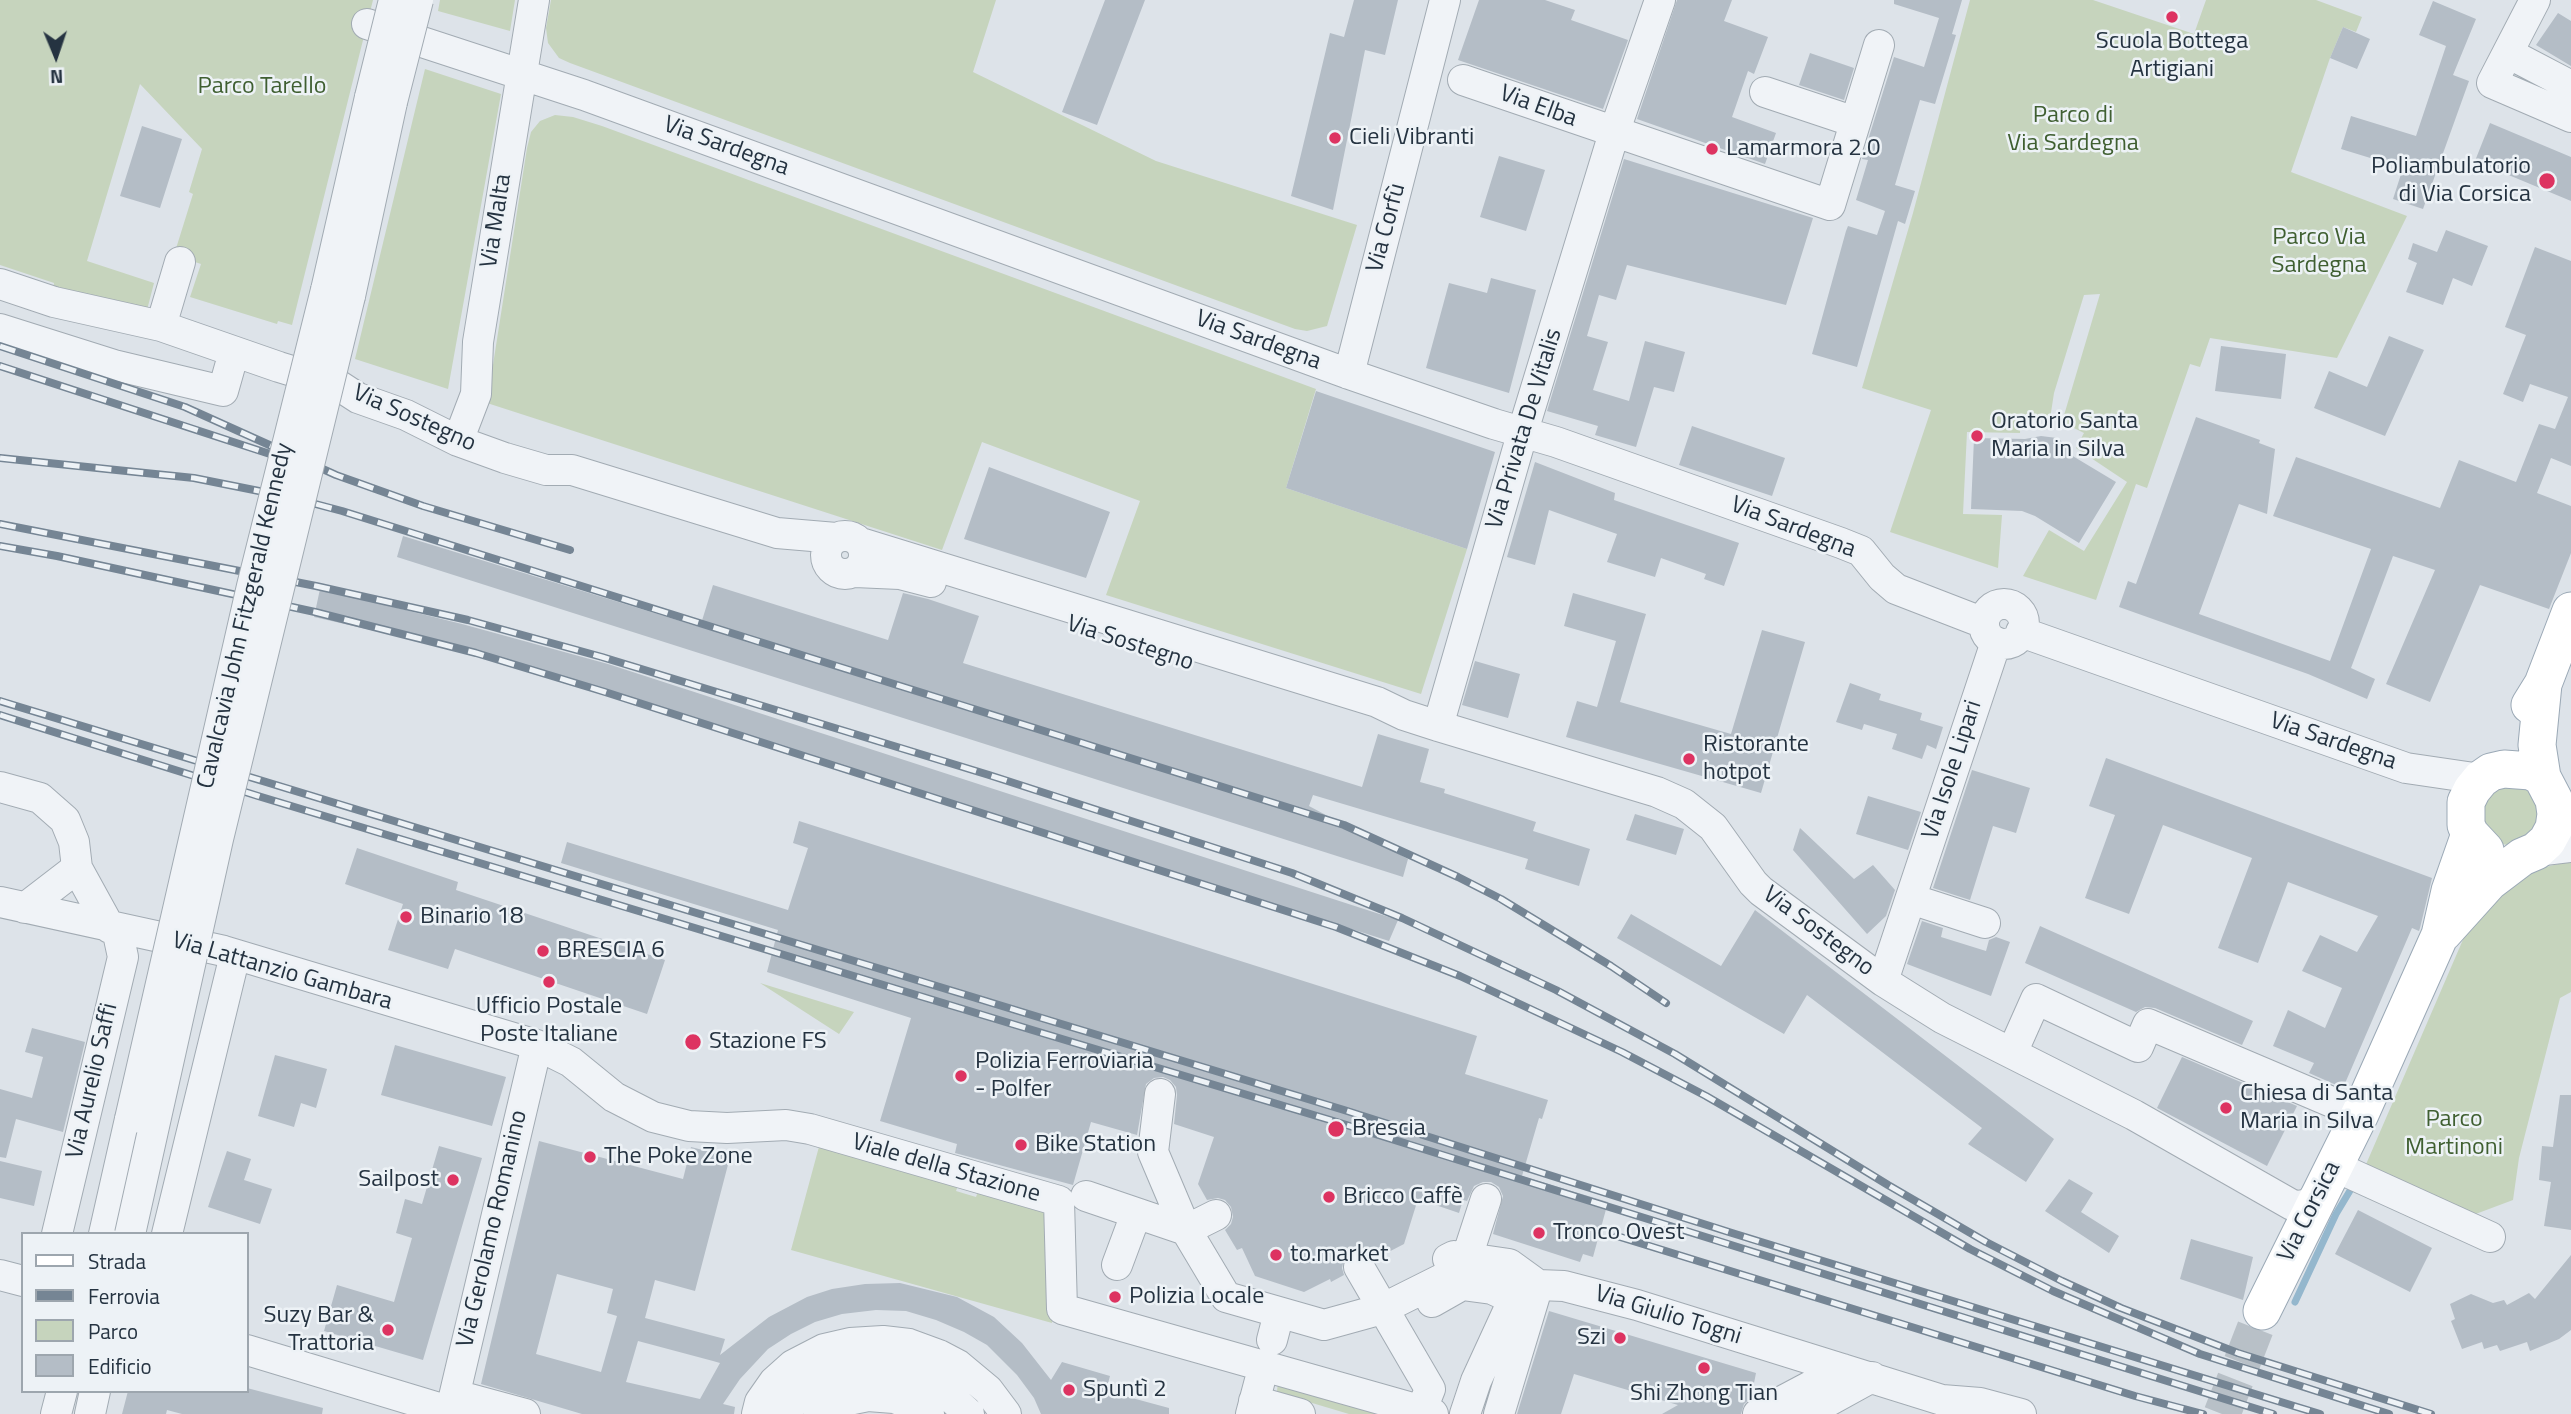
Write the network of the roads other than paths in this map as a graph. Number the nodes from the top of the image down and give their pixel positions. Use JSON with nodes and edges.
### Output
{"nodes":[{"id":1,"x":394,"y":0,"type":"edge"},
{"id":2,"x":418,"y":0,"type":"edge"},
{"id":3,"x":534,"y":0,"type":"edge"},
{"id":4,"x":1444,"y":0,"type":"edge"},
{"id":5,"x":1660,"y":0,"type":"edge"},
{"id":6,"x":2535,"y":0,"type":"edge"},
{"id":7,"x":367,"y":24,"type":"dead end"},
{"id":8,"x":1879,"y":46,"type":"dead end"},
{"id":9,"x":2508,"y":53,"type":"junction"},
{"id":10,"x":521,"y":73,"type":"junction"},
{"id":11,"x":1463,"y":80,"type":"dead end"},
{"id":12,"x":2571,"y":86,"type":"edge"},
{"id":13,"x":1765,"y":92,"type":"dead end"},
{"id":14,"x":2571,"y":117,"type":"edge"},
{"id":15,"x":1855,"y":122,"type":"junction"},
{"id":16,"x":1614,"y":134,"type":"junction"},
{"id":17,"x":180,"y":262,"type":"dead end"},
{"id":18,"x":0,"y":284,"type":"edge"},
{"id":19,"x":161,"y":326,"type":"junction"},
{"id":20,"x":0,"y":329,"type":"edge"},
{"id":21,"x":234,"y":352,"type":"junction"},
{"id":22,"x":1349,"y":374,"type":"junction"},
{"id":23,"x":1523,"y":430,"type":"junction"},
{"id":24,"x":461,"y":433,"type":"junction"},
{"id":25,"x":2571,"y":611,"type":"edge"},
{"id":26,"x":2000,"y":632,"type":"junction"},
{"id":27,"x":2543,"y":684,"type":"junction"},
{"id":28,"x":1438,"y":726,"type":"junction"},
{"id":29,"x":2406,"y":768,"type":"junction"},
{"id":30,"x":2486,"y":776,"type":"junction"},
{"id":31,"x":0,"y":787,"type":"edge"},
{"id":32,"x":2556,"y":796,"type":"edge"},
{"id":33,"x":2467,"y":825,"type":"junction"},
{"id":34,"x":2543,"y":852,"type":"edge"},
{"id":35,"x":76,"y":868,"type":"junction"},
{"id":36,"x":1910,"y":899,"type":"junction"},
{"id":37,"x":13,"y":905,"type":"edge"},
{"id":38,"x":1985,"y":923,"type":"dead end"},
{"id":39,"x":114,"y":928,"type":"junction"},
{"id":40,"x":2440,"y":935,"type":"junction"},
{"id":41,"x":235,"y":954,"type":"junction"},
{"id":42,"x":1883,"y":981,"type":"junction"},
{"id":43,"x":537,"y":1045,"type":"junction"},
{"id":44,"x":2012,"y":1053,"type":"junction"},
{"id":45,"x":1160,"y":1094,"type":"dead end"},
{"id":46,"x":2360,"y":1114,"type":"junction"},
{"id":47,"x":810,"y":1129,"type":"joint"},
{"id":48,"x":2330,"y":1175,"type":"junction"},
{"id":49,"x":1086,"y":1196,"type":"dead end"},
{"id":50,"x":1486,"y":1199,"type":"dead end"},
{"id":51,"x":2295,"y":1206,"type":"junction"},
{"id":52,"x":1136,"y":1214,"type":"junction"},
{"id":53,"x":1216,"y":1214,"type":"dead end"},
{"id":54,"x":1186,"y":1230,"type":"junction"},
{"id":55,"x":57,"y":1232,"type":"edge"},
{"id":56,"x":104,"y":1232,"type":"edge"},
{"id":57,"x":130,"y":1232,"type":"edge"},
{"id":58,"x":167,"y":1232,"type":"edge"},
{"id":59,"x":2490,"y":1237,"type":"dead end"},
{"id":60,"x":2295,"y":1244,"type":"junction"},
{"id":61,"x":1464,"y":1257,"type":"junction"},
{"id":62,"x":1117,"y":1265,"type":"dead end"},
{"id":63,"x":1359,"y":1268,"type":"dead end"},
{"id":64,"x":0,"y":1275,"type":"edge"},
{"id":65,"x":21,"y":1281,"type":"edge"},
{"id":66,"x":1527,"y":1293,"type":"junction"},
{"id":67,"x":1388,"y":1306,"type":"junction"},
{"id":68,"x":2262,"y":1311,"type":"tunnel mouth"},
{"id":69,"x":1273,"y":1347,"type":"junction"},
{"id":70,"x":248,"y":1350,"type":"edge"},
{"id":71,"x":1843,"y":1369,"type":"junction"},
{"id":72,"x":1872,"y":1377,"type":"junction"},
{"id":73,"x":61,"y":1393,"type":"edge"},
{"id":74,"x":95,"y":1393,"type":"edge"},
{"id":75,"x":1430,"y":1406,"type":"edge"},
{"id":76,"x":1951,"y":1407,"type":"edge"},
{"id":77,"x":454,"y":1409,"type":"edge"},
{"id":78,"x":1268,"y":1410,"type":"edge"},
{"id":79,"x":56,"y":1414,"type":"edge"},
{"id":80,"x":90,"y":1414,"type":"edge"},
{"id":81,"x":525,"y":1414,"type":"edge"},
{"id":82,"x":757,"y":1414,"type":"edge"},
{"id":83,"x":786,"y":1414,"type":"edge"},
{"id":84,"x":819,"y":1414,"type":"edge"},
{"id":85,"x":929,"y":1414,"type":"edge"},
{"id":86,"x":968,"y":1414,"type":"edge"},
{"id":87,"x":1006,"y":1414,"type":"edge"},
{"id":88,"x":1465,"y":1414,"type":"edge"},
{"id":89,"x":1499,"y":1414,"type":"edge"},
{"id":90,"x":1758,"y":1414,"type":"edge"},
{"id":91,"x":1805,"y":1414,"type":"edge"},
{"id":92,"x":2021,"y":1414,"type":"edge"}],
"edges":[{"from":1,"to":56,"type":"street","name":"Cavalcavia John Fitzgerald Kennedy","bridge":true},
{"from":2,"to":57,"type":"street","name":"Cavalcavia John Fitzgerald Kennedy","bridge":true},
{"from":3,"to":10,"type":"street","name":"Via Malta"},
{"from":4,"to":22,"type":"street","name":"Via Corfù"},
{"from":5,"to":16,"type":"street","name":"Via Privata De Vitalis"},
{"from":6,"to":9,"type":"street"},
{"from":7,"to":10,"type":"street","name":"Via Sardegna"},
{"from":8,"to":15,"type":"street"},
{"from":9,"to":12,"type":"street"},
{"from":9,"to":14,"type":"street"},
{"from":10,"to":22,"type":"street","name":"Via Sardegna"},
{"from":10,"to":24,"type":"street","name":"Via Malta"},
{"from":11,"to":16,"type":"street","name":"Via Elba"},
{"from":13,"to":15,"type":"street"},
{"from":15,"to":16,"type":"street"},
{"from":16,"to":23,"type":"street","name":"Via Privata De Vitalis"},
{"from":17,"to":19,"type":"street"},
{"from":18,"to":19,"type":"street"},
{"from":19,"to":21,"type":"street"},
{"from":20,"to":21,"type":"street"},
{"from":21,"to":24,"type":"street","name":"Via Sostegno"},
{"from":22,"to":23,"type":"street","name":"Via Sardegna"},
{"from":23,"to":26,"type":"street","name":"Via Sardegna"},
{"from":23,"to":28,"type":"street","name":"Via Privata De Vitalis"},
{"from":24,"to":28,"type":"street","name":"Via Sostegno"},
{"from":25,"to":27,"type":"main road","name":"Via Corsica"},
{"from":26,"to":29,"type":"street","name":"Via Sardegna"},
{"from":26,"to":36,"type":"street","name":"Via Isole Lipari"},
{"from":27,"to":30,"type":"main road","name":"Via Corsica"},
{"from":27,"to":32,"type":"main road","name":"Via Corsica"},
{"from":28,"to":42,"type":"street","name":"Via Sostegno"},
{"from":29,"to":30,"type":"street","name":"Via Sardegna"},
{"from":29,"to":33,"type":"street","name":"Via Sardegna"},
{"from":30,"to":32,"type":"main road"},
{"from":30,"to":33,"type":"main road","name":"Via Corsica"},
{"from":31,"to":35,"type":"street"},
{"from":32,"to":34,"type":"main road","name":"Via Corsica"},
{"from":33,"to":34,"type":"main road"},
{"from":33,"to":40,"type":"main road","name":"Via Corsica"},
{"from":34,"to":40,"type":"main road","name":"Via Corsica"},
{"from":35,"to":37,"type":"street","name":"Via Lattanzio Gambara"},
{"from":35,"to":39,"type":"street"},
{"from":36,"to":38,"type":"street"},
{"from":36,"to":42,"type":"street","name":"Via Isole Lipari"},
{"from":37,"to":39,"type":"street","name":"Via Lattanzio Gambara"},
{"from":39,"to":41,"type":"street","name":"Via Lattanzio Gambara"},
{"from":39,"to":55,"type":"street","name":"Via Aurelio Saffi"},
{"from":40,"to":46,"type":"main road","name":"Via Corsica"},
{"from":41,"to":43,"type":"street","name":"Via Lattanzio Gambara"},
{"from":41,"to":58,"type":"street"},
{"from":42,"to":44,"type":"street","name":"Via Sostegno"},
{"from":43,"to":47,"type":"street","name":"Via Lattanzio Gambara"},
{"from":43,"to":77,"type":"street","name":"Via Gerolamo Romanino"},
{"from":44,"to":46,"type":"street"},
{"from":44,"to":51,"type":"street","name":"Via Sostegno"},
{"from":45,"to":54,"type":"street"},
{"from":46,"to":48,"type":"main road","name":"Via Corsica"},
{"from":47,"to":69,"type":"street","name":"Viale della Stazione"},
{"from":48,"to":51,"type":"street"},
{"from":48,"to":59,"type":"street"},
{"from":48,"to":60,"type":"main road","name":"Via Corsica"},
{"from":49,"to":52,"type":"street"},
{"from":50,"to":61,"type":"street"},
{"from":51,"to":60,"type":"street"},
{"from":52,"to":54,"type":"street"},
{"from":52,"to":62,"type":"street"},
{"from":53,"to":54,"type":"street"},
{"from":54,"to":69,"type":"street"},
{"from":60,"to":68,"type":"main road","name":"Via Corsica"},
{"from":61,"to":66,"type":"street"},
{"from":61,"to":67,"type":"street"},
{"from":63,"to":67,"type":"street"},
{"from":64,"to":65,"type":"street"},
{"from":66,"to":67,"type":"street","name":"Via Giulio Togni"},
{"from":66,"to":71,"type":"street","name":"Via Giulio Togni"},
{"from":66,"to":88,"type":"street"},
{"from":66,"to":89,"type":"street"},
{"from":67,"to":69,"type":"street"},
{"from":67,"to":75,"type":"street"},
{"from":69,"to":75,"type":"street","name":"Viale della Stazione"},
{"from":69,"to":78,"type":"street"},
{"from":70,"to":77,"type":"street"},
{"from":71,"to":72,"type":"street","name":"Via Giulio Togni"},
{"from":71,"to":90,"type":"street"},
{"from":72,"to":76,"type":"street","name":"Via Giulio Togni"},
{"from":72,"to":91,"type":"street"},
{"from":73,"to":79,"type":"street"},
{"from":74,"to":80,"type":"street"},
{"from":76,"to":92,"type":"street","name":"Via Giulio Togni"},
{"from":77,"to":81,"type":"street"},
{"from":82,"to":87,"type":"street"},
{"from":83,"to":86,"type":"street"},
{"from":84,"to":85,"type":"street"}]}
